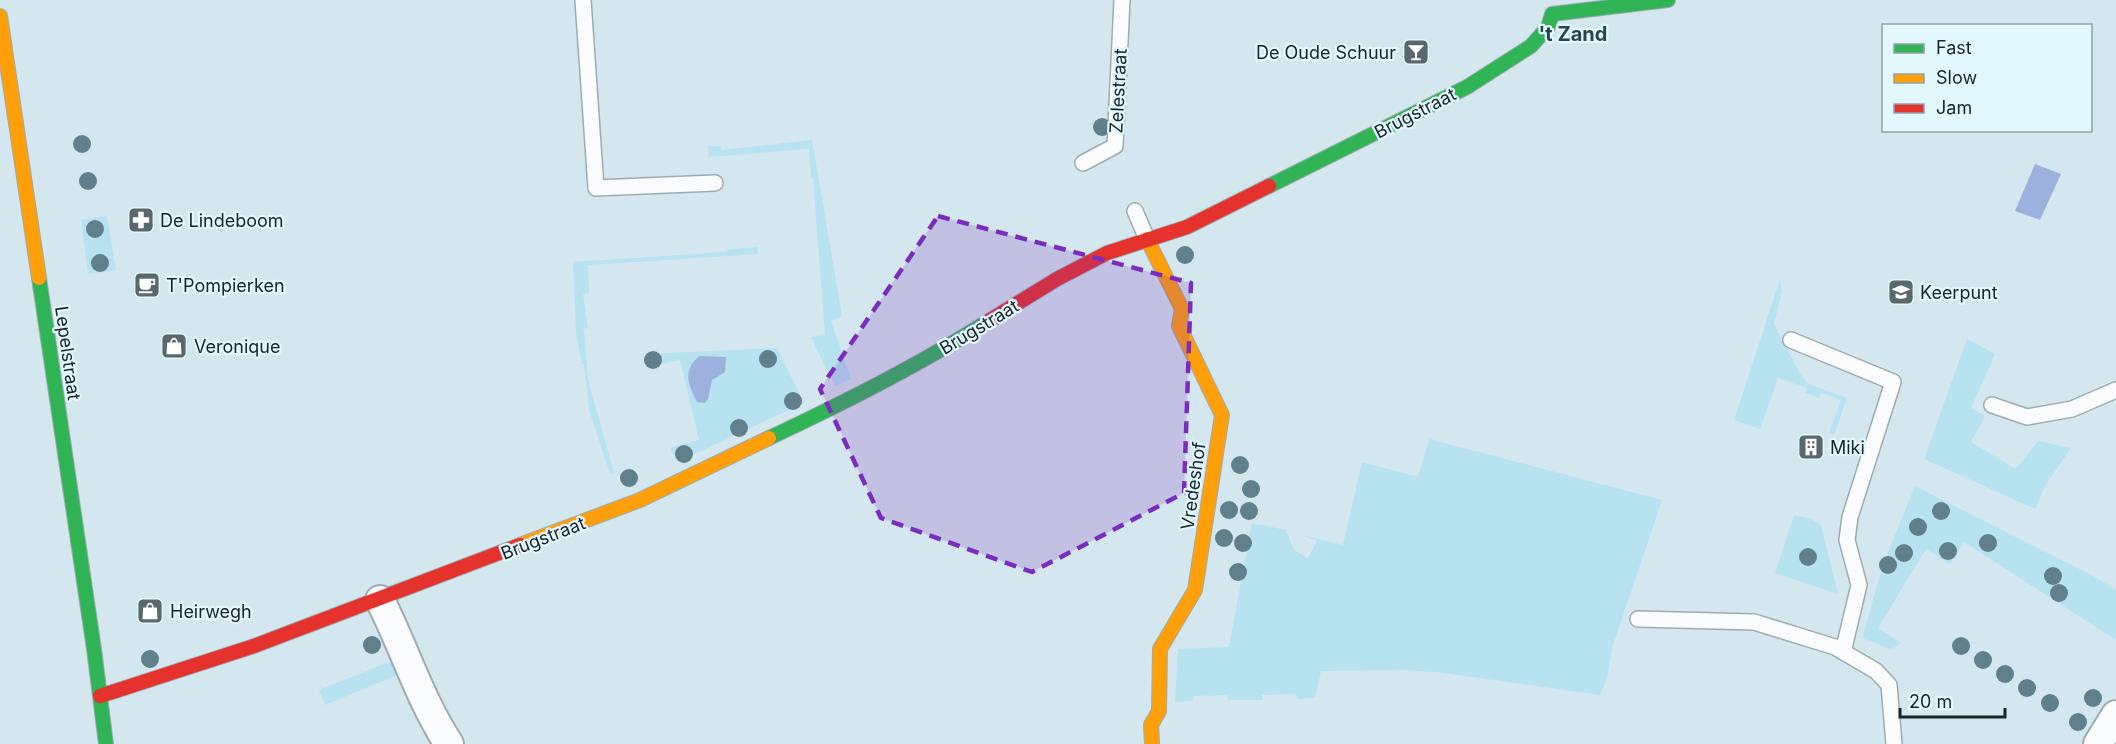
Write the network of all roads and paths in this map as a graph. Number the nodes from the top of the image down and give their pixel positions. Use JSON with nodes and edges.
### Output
{"nodes":[{"id":1,"x":583,"y":0,"type":"edge"},
{"id":2,"x":1122,"y":0,"type":"edge"},
{"id":3,"x":1668,"y":0,"type":"edge"},
{"id":4,"x":0,"y":16,"type":"edge"},
{"id":5,"x":1083,"y":163,"type":"dead end"},
{"id":6,"x":715,"y":183,"type":"dead end"},
{"id":7,"x":1135,"y":211,"type":"dead end"},
{"id":8,"x":1148,"y":239,"type":"junction"},
{"id":9,"x":1791,"y":340,"type":"dead end"},
{"id":10,"x":2116,"y":390,"type":"edge"},
{"id":11,"x":1992,"y":405,"type":"dead end"},
{"id":12,"x":380,"y":600,"type":"junction"},
{"id":13,"x":1638,"y":619,"type":"dead end"},
{"id":14,"x":1843,"y":652,"type":"junction"},
{"id":15,"x":100,"y":696,"type":"junction"},
{"id":16,"x":2116,"y":715,"type":"edge"},
{"id":17,"x":106,"y":744,"type":"edge"},
{"id":18,"x":449,"y":744,"type":"edge"},
{"id":19,"x":1152,"y":744,"type":"edge"},
{"id":20,"x":1894,"y":744,"type":"edge"},
{"id":21,"x":2098,"y":744,"type":"edge"}],
"edges":[{"from":1,"to":6,"type":"lane"},
{"from":2,"to":5,"type":"lane","name":"Zelestraat"},
{"from":3,"to":8,"type":"street","name":"Brugstraat"},
{"from":4,"to":15,"type":"street","name":"Lepelstraat"},
{"from":7,"to":8,"type":"lane"},
{"from":8,"to":12,"type":"street","name":"Brugstraat"},
{"from":8,"to":19,"type":"street","name":"Vredeshof"},
{"from":9,"to":14,"type":"lane"},
{"from":10,"to":11,"type":"lane"},
{"from":12,"to":15,"type":"street","name":"Brugstraat"},
{"from":12,"to":18,"type":"street"},
{"from":13,"to":14,"type":"lane"},
{"from":14,"to":20,"type":"lane"},
{"from":15,"to":17,"type":"street"},
{"from":16,"to":21,"type":"street"}]}
